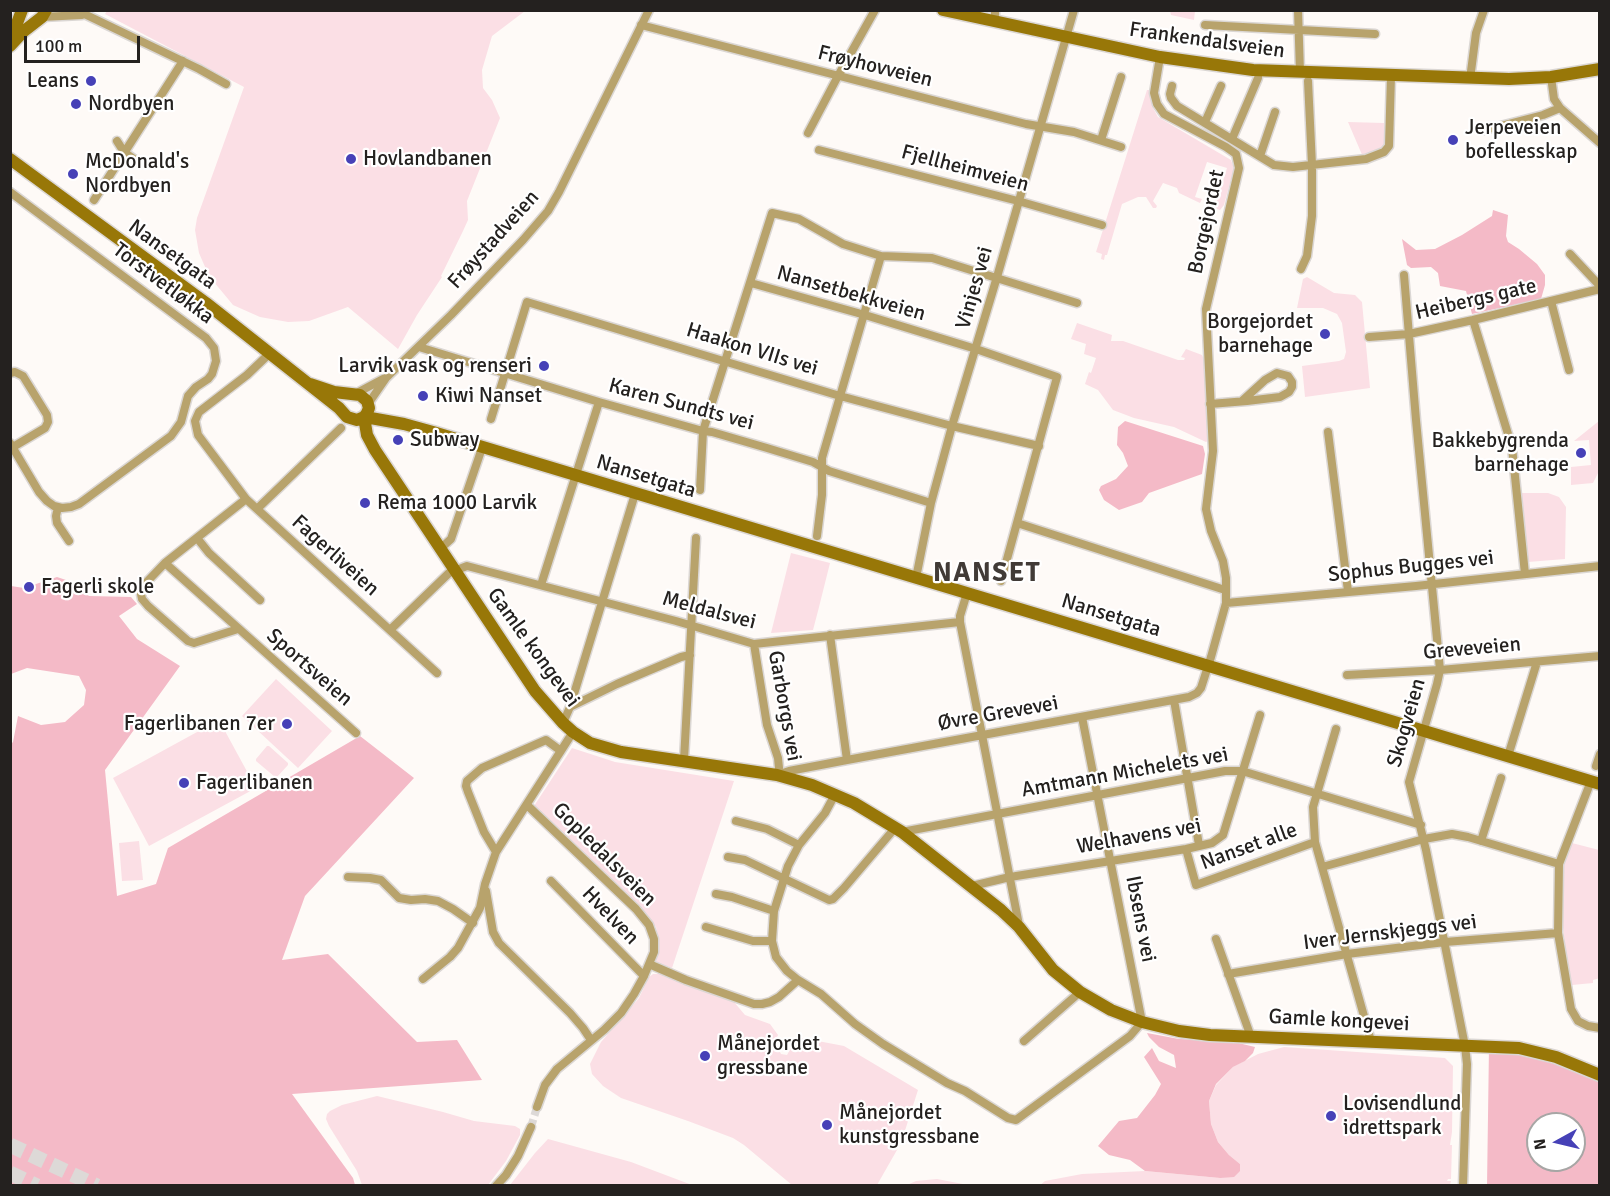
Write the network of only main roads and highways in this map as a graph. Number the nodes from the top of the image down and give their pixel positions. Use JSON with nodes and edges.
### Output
{"nodes":[{"id":1,"x":22,"y":10,"type":"edge"},
{"id":2,"x":943,"y":10,"type":"edge"},
{"id":3,"x":43,"y":15,"type":"edge"},
{"id":4,"x":995,"y":16,"type":"edge"},
{"id":5,"x":10,"y":36,"type":"edge"},
{"id":6,"x":10,"y":46,"type":"edge"},
{"id":7,"x":1599,"y":69,"type":"edge"},
{"id":8,"x":10,"y":159,"type":"edge"},
{"id":9,"x":310,"y":384,"type":"junction"},
{"id":10,"x":353,"y":394,"type":"junction"},
{"id":11,"x":368,"y":404,"type":"junction"},
{"id":12,"x":364,"y":417,"type":"junction"},
{"id":13,"x":345,"y":420,"type":"junction"},
{"id":14,"x":404,"y":424,"type":"junction"},
{"id":15,"x":375,"y":450,"type":"junction"},
{"id":16,"x":1595,"y":783,"type":"edge"},
{"id":17,"x":1599,"y":1075,"type":"edge"}],
"edges":[{"from":1,"to":3,"type":"main road"},
{"from":1,"to":5,"type":"main road"},
{"from":2,"to":4,"type":"main road","name":"Frankendalsveien"},
{"from":3,"to":6,"type":"main road"},
{"from":4,"to":7,"type":"main road","name":"Frankendalsveien"},
{"from":8,"to":9,"type":"main road","name":"Nansetgata"},
{"from":9,"to":10,"type":"main road","name":"Nansetgata"},
{"from":9,"to":13,"type":"main road","name":"Nansetgata"},
{"from":10,"to":11,"type":"main road"},
{"from":10,"to":13,"type":"main road"},
{"from":11,"to":12,"type":"main road"},
{"from":11,"to":14,"type":"main road","name":"Nansetgata"},
{"from":12,"to":13,"type":"main road"},
{"from":12,"to":14,"type":"main road","name":"Nansetgata"},
{"from":12,"to":15,"type":"main road","name":"Gamle kongevei"},
{"from":13,"to":15,"type":"main road","name":"Gamle kongevei"},
{"from":14,"to":16,"type":"main road","name":"Nansetgata"},
{"from":15,"to":17,"type":"main road","name":"Gamle kongevei"}]}
